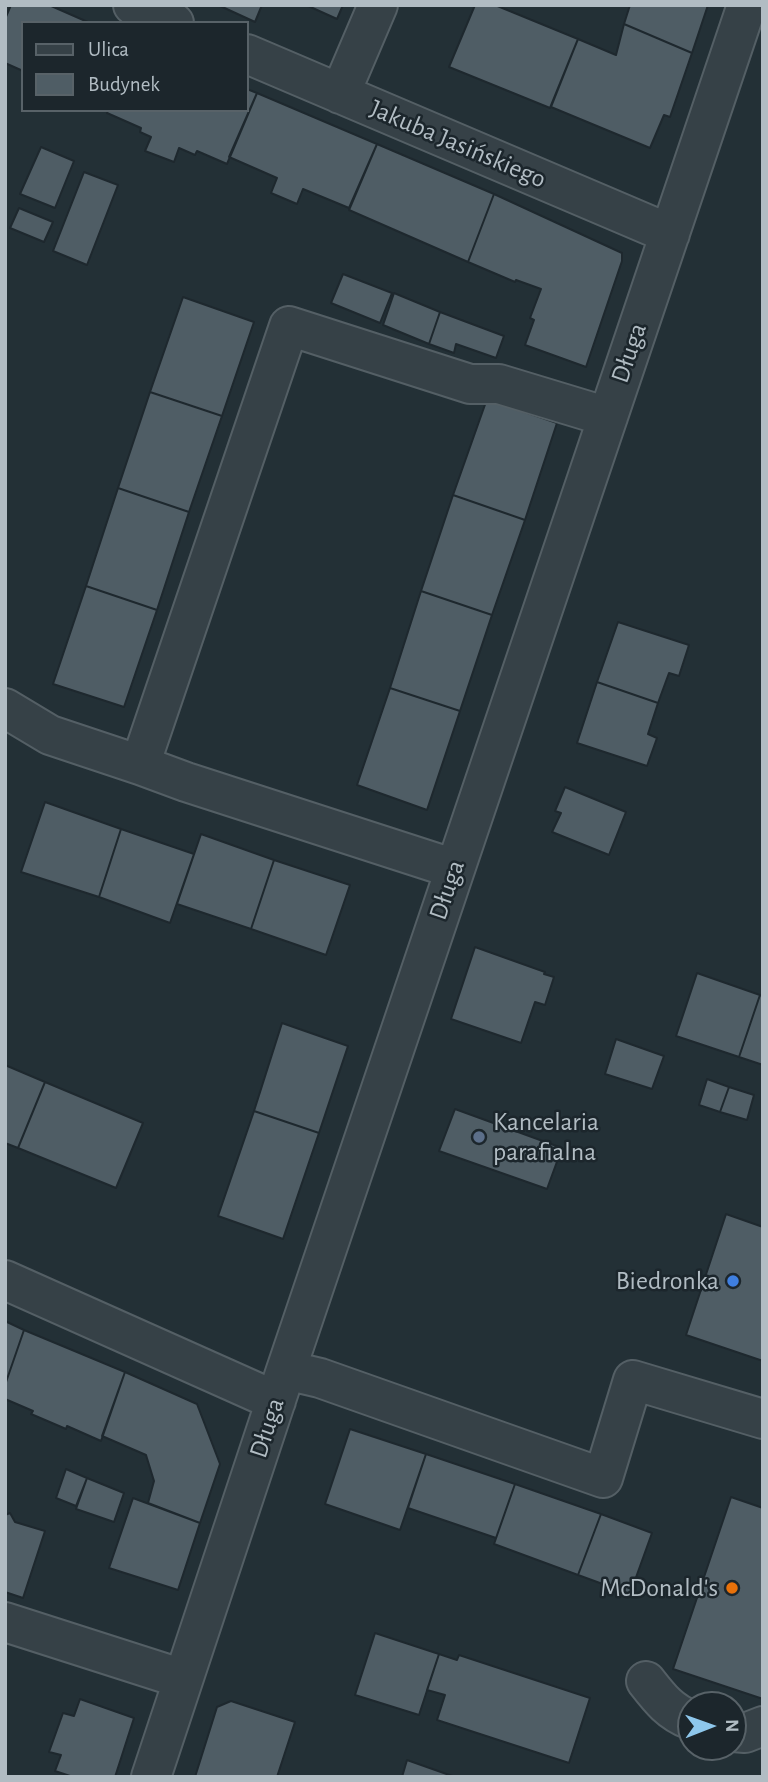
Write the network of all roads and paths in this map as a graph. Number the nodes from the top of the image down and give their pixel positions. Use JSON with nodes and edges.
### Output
{"nodes":[{"id":1,"x":133,"y":5,"type":"edge"},
{"id":2,"x":379,"y":5,"type":"edge"},
{"id":3,"x":747,"y":5,"type":"edge"},
{"id":4,"x":169,"y":21,"type":"edge"},
{"id":5,"x":248,"y":54,"type":"edge"},
{"id":6,"x":340,"y":94,"type":"junction"},
{"id":7,"x":670,"y":234,"type":"junction"},
{"id":8,"x":608,"y":417,"type":"junction"},
{"id":9,"x":5,"y":708,"type":"edge"},
{"id":10,"x":140,"y":765,"type":"junction"},
{"id":11,"x":455,"y":869,"type":"junction"},
{"id":12,"x":5,"y":1280,"type":"edge"},
{"id":13,"x":281,"y":1386,"type":"junction"},
{"id":14,"x":763,"y":1419,"type":"edge"},
{"id":15,"x":5,"y":1622,"type":"edge"},
{"id":16,"x":183,"y":1678,"type":"junction"},
{"id":17,"x":646,"y":1681,"type":"dead end"},
{"id":18,"x":677,"y":1713,"type":"edge"},
{"id":19,"x":151,"y":1777,"type":"edge"}],
"edges":[{"from":1,"to":4,"type":"street"},
{"from":2,"to":6,"type":"street"},
{"from":3,"to":7,"type":"street","name":"Długa"},
{"from":5,"to":6,"type":"street","name":"Jakuba Jasińskiego"},
{"from":6,"to":7,"type":"street","name":"Jakuba Jasińskiego"},
{"from":7,"to":8,"type":"street","name":"Długa"},
{"from":8,"to":10,"type":"street"},
{"from":8,"to":11,"type":"street","name":"Długa"},
{"from":9,"to":10,"type":"street"},
{"from":10,"to":11,"type":"street"},
{"from":11,"to":13,"type":"street","name":"Długa"},
{"from":12,"to":13,"type":"street"},
{"from":13,"to":14,"type":"street"},
{"from":13,"to":16,"type":"street","name":"Długa"},
{"from":15,"to":16,"type":"street"},
{"from":16,"to":19,"type":"street","name":"Długa"},
{"from":17,"to":18,"type":"street"}]}
